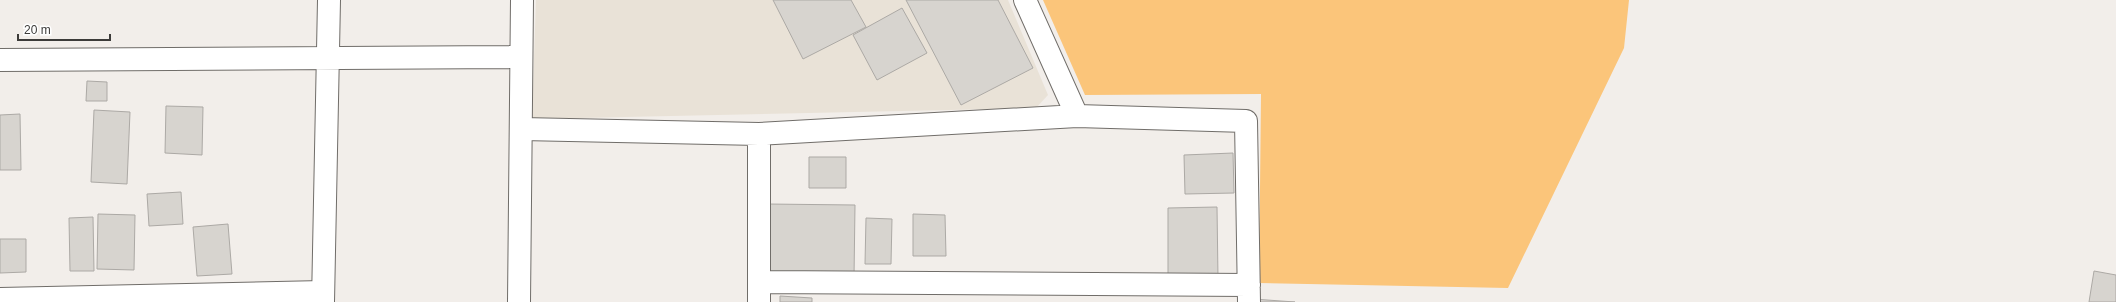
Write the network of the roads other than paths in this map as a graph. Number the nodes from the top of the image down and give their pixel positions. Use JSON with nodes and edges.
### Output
{"nodes":[{"id":1,"x":329,"y":0,"type":"edge"},
{"id":2,"x":522,"y":0,"type":"edge"},
{"id":3,"x":1025,"y":0,"type":"edge"},
{"id":4,"x":327,"y":57,"type":"junction"},
{"id":5,"x":521,"y":57,"type":"junction"},
{"id":6,"x":0,"y":60,"type":"edge"},
{"id":7,"x":1077,"y":116,"type":"junction"},
{"id":8,"x":522,"y":129,"type":"junction"},
{"id":9,"x":759,"y":134,"type":"junction"},
{"id":10,"x":759,"y":292,"type":"edge"},
{"id":11,"x":1249,"y":293,"type":"edge"},
{"id":12,"x":323,"y":297,"type":"edge"},
{"id":13,"x":0,"y":299,"type":"edge"},
{"id":14,"x":519,"y":302,"type":"edge"}],
"edges":[{"from":1,"to":4,"type":"street"},
{"from":2,"to":5,"type":"street"},
{"from":3,"to":7,"type":"street"},
{"from":4,"to":5,"type":"street"},
{"from":4,"to":6,"type":"street"},
{"from":4,"to":12,"type":"street"},
{"from":5,"to":8,"type":"street"},
{"from":7,"to":9,"type":"street"},
{"from":7,"to":11,"type":"street"},
{"from":8,"to":9,"type":"street"},
{"from":8,"to":14,"type":"street"},
{"from":9,"to":10,"type":"street"},
{"from":10,"to":11,"type":"street"},
{"from":12,"to":13,"type":"street"}]}
